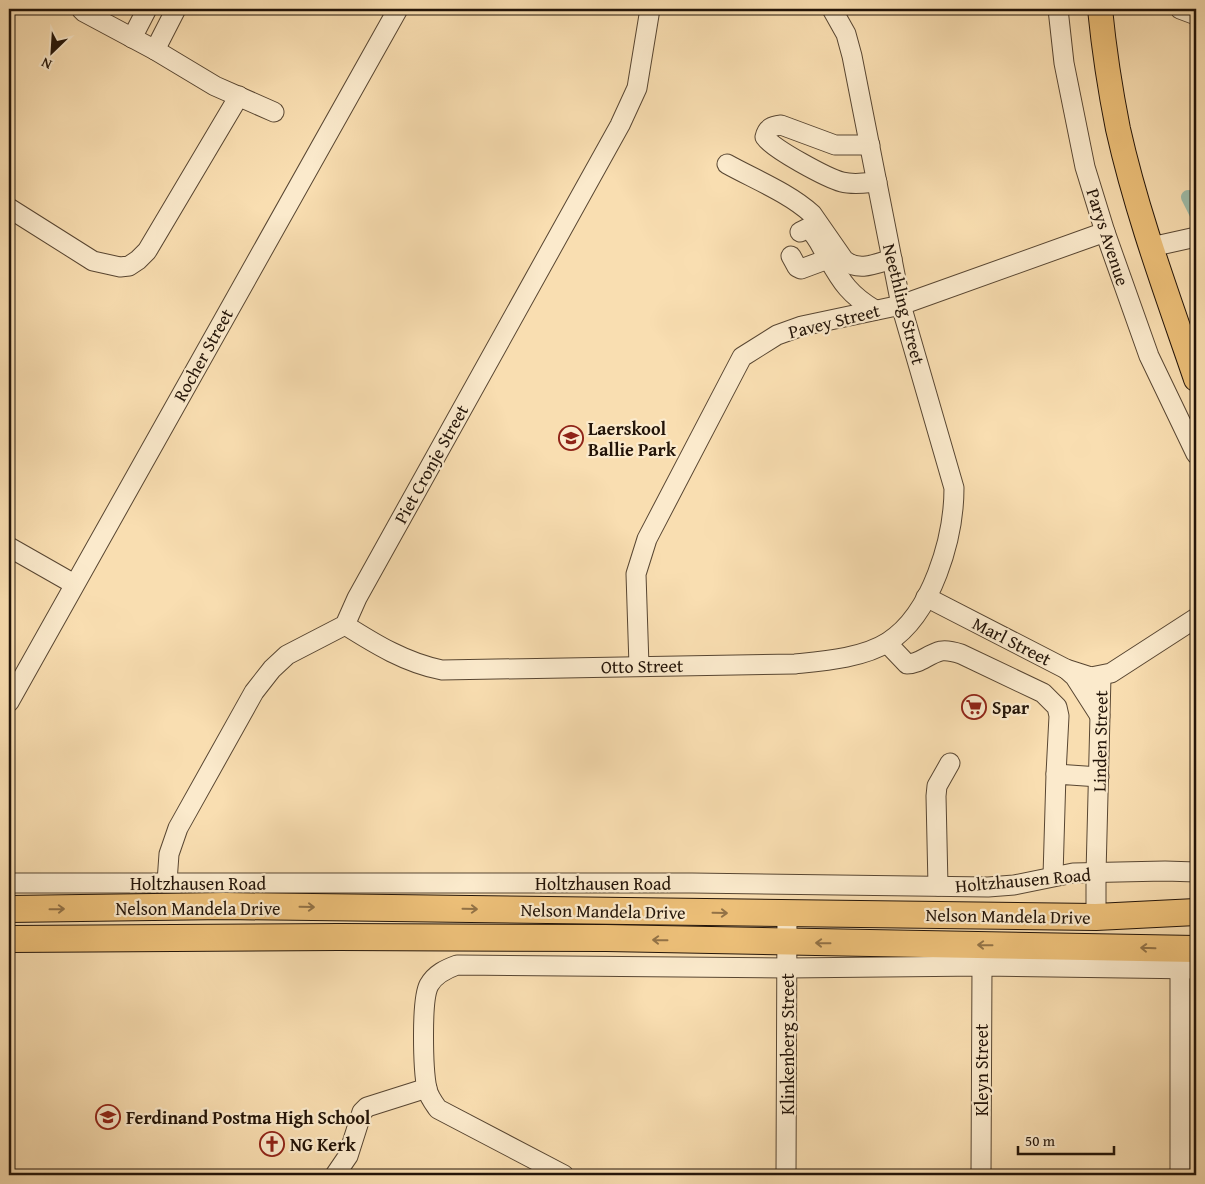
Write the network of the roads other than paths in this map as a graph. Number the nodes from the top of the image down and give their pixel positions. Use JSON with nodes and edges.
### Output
{"nodes":[{"id":1,"x":81,"y":9,"type":"edge"},
{"id":2,"x":147,"y":9,"type":"edge"},
{"id":3,"x":176,"y":9,"type":"edge"},
{"id":4,"x":398,"y":9,"type":"edge"},
{"id":5,"x":650,"y":9,"type":"edge"},
{"id":6,"x":832,"y":9,"type":"edge"},
{"id":7,"x":1058,"y":9,"type":"edge"},
{"id":8,"x":1100,"y":9,"type":"edge"},
{"id":9,"x":1180,"y":9,"type":"edge"},
{"id":10,"x":103,"y":15,"type":"edge"},
{"id":11,"x":1196,"y":15,"type":"edge"},
{"id":12,"x":132,"y":38,"type":"junction"},
{"id":13,"x":155,"y":50,"type":"junction"},
{"id":14,"x":239,"y":96,"type":"junction"},
{"id":15,"x":274,"y":112,"type":"dead end"},
{"id":16,"x":870,"y":145,"type":"junction"},
{"id":17,"x":727,"y":164,"type":"dead end"},
{"id":18,"x":877,"y":182,"type":"junction"},
{"id":19,"x":9,"y":208,"type":"edge"},
{"id":20,"x":800,"y":232,"type":"dead end"},
{"id":21,"x":1105,"y":232,"type":"junction"},
{"id":22,"x":1196,"y":236,"type":"edge"},
{"id":23,"x":1151,"y":248,"type":"junction"},
{"id":24,"x":791,"y":256,"type":"dead end"},
{"id":25,"x":828,"y":259,"type":"junction"},
{"id":26,"x":892,"y":259,"type":"junction"},
{"id":27,"x":900,"y":305,"type":"junction"},
{"id":28,"x":875,"y":310,"type":"junction"},
{"id":29,"x":1196,"y":379,"type":"edge"},
{"id":30,"x":1196,"y":454,"type":"edge"},
{"id":31,"x":9,"y":547,"type":"edge"},
{"id":32,"x":74,"y":584,"type":"junction"},
{"id":33,"x":926,"y":597,"type":"junction"},
{"id":34,"x":1196,"y":618,"type":"edge"},
{"id":35,"x":345,"y":625,"type":"junction"},
{"id":36,"x":887,"y":643,"type":"junction"},
{"id":37,"x":1126,"y":663,"type":"junction"},
{"id":38,"x":638,"y":666,"type":"junction"},
{"id":39,"x":1066,"y":668,"type":"junction"},
{"id":40,"x":1101,"y":676,"type":"junction"},
{"id":41,"x":9,"y":702,"type":"edge"},
{"id":42,"x":1100,"y":716,"type":"junction"},
{"id":43,"x":950,"y":764,"type":"dead end"},
{"id":44,"x":1056,"y":774,"type":"junction"},
{"id":45,"x":1099,"y":777,"type":"junction"},
{"id":46,"x":1196,"y":872,"type":"edge"},
{"id":47,"x":1096,"y":874,"type":"junction"},
{"id":48,"x":1052,"y":876,"type":"junction"},
{"id":49,"x":9,"y":882,"type":"edge"},
{"id":50,"x":167,"y":882,"type":"junction"},
{"id":51,"x":938,"y":886,"type":"junction"},
{"id":52,"x":9,"y":909,"type":"edge"},
{"id":53,"x":1196,"y":912,"type":"edge"},
{"id":54,"x":787,"y":914,"type":"junction"},
{"id":55,"x":1096,"y":917,"type":"junction"},
{"id":56,"x":9,"y":938,"type":"edge"},
{"id":57,"x":786,"y":942,"type":"junction"},
{"id":58,"x":1191,"y":962,"type":"edge"},
{"id":59,"x":982,"y":966,"type":"junction"},
{"id":60,"x":788,"y":968,"type":"junction"},
{"id":61,"x":427,"y":1088,"type":"junction"},
{"id":62,"x":335,"y":1175,"type":"edge"},
{"id":63,"x":564,"y":1175,"type":"edge"},
{"id":64,"x":786,"y":1175,"type":"edge"},
{"id":65,"x":980,"y":1175,"type":"edge"},
{"id":66,"x":1180,"y":1175,"type":"edge"}],
"edges":[{"from":1,"to":10,"type":"street"},
{"from":2,"to":12,"type":"street"},
{"from":3,"to":13,"type":"street"},
{"from":4,"to":32,"type":"street","name":"Rocher Street"},
{"from":5,"to":35,"type":"street","name":"Piet Cronje Street"},
{"from":6,"to":16,"type":"street","name":"Neethling Street"},
{"from":7,"to":21,"type":"street","name":"Parys Avenue"},
{"from":8,"to":23,"type":"main road"},
{"from":9,"to":11,"type":"street"},
{"from":10,"to":12,"type":"street"},
{"from":12,"to":13,"type":"street"},
{"from":13,"to":14,"type":"street"},
{"from":14,"to":15,"type":"street"},
{"from":14,"to":19,"type":"street"},
{"from":16,"to":18,"type":"street","name":"Neethling Street"},
{"from":16,"to":18,"type":"street"},
{"from":17,"to":26,"type":"street"},
{"from":18,"to":26,"type":"street","name":"Neethling Street"},
{"from":20,"to":25,"type":"street"},
{"from":21,"to":27,"type":"street","name":"Pavey Street"},
{"from":21,"to":30,"type":"street","name":"Parys Avenue"},
{"from":22,"to":23,"type":"street"},
{"from":23,"to":29,"type":"main road"},
{"from":24,"to":25,"type":"street"},
{"from":25,"to":28,"type":"street"},
{"from":26,"to":27,"type":"street","name":"Neethling Street"},
{"from":27,"to":28,"type":"street","name":"Pavey Street"},
{"from":27,"to":33,"type":"street","name":"Neethling Street"},
{"from":28,"to":38,"type":"street","name":"Pavey Street"},
{"from":31,"to":32,"type":"street"},
{"from":32,"to":41,"type":"street","name":"Rocher Street"},
{"from":33,"to":36,"type":"street","name":"Otto Street"},
{"from":33,"to":39,"type":"street","name":"Marl Street"},
{"from":34,"to":37,"type":"street","name":"Linden Street"},
{"from":35,"to":38,"type":"street","name":"Otto Street"},
{"from":35,"to":50,"type":"street"},
{"from":36,"to":38,"type":"street","name":"Otto Street"},
{"from":36,"to":44,"type":"street"},
{"from":37,"to":40,"type":"street","name":"Linden Street"},
{"from":37,"to":42,"type":"street"},
{"from":39,"to":40,"type":"street","name":"Marl Street"},
{"from":39,"to":42,"type":"street"},
{"from":40,"to":42,"type":"street","name":"Linden Street"},
{"from":42,"to":45,"type":"street","name":"Linden Street"},
{"from":43,"to":51,"type":"street"},
{"from":44,"to":45,"type":"street"},
{"from":44,"to":48,"type":"street"},
{"from":45,"to":47,"type":"street","name":"Linden Street"},
{"from":46,"to":47,"type":"street","name":"Holtzhausen Road"},
{"from":47,"to":48,"type":"street","name":"Holtzhausen Road"},
{"from":47,"to":55,"type":"street","name":"Linden Street"},
{"from":48,"to":51,"type":"street","name":"Holtzhausen Road"},
{"from":49,"to":50,"type":"street","name":"Holtzhausen Road"},
{"from":50,"to":51,"type":"street","name":"Holtzhausen Road"},
{"from":52,"to":54,"type":"highway","name":"Nelson Mandela Drive","one_way":true},
{"from":53,"to":55,"type":"highway","name":"Nelson Mandela Drive"},
{"from":54,"to":55,"type":"highway","name":"Nelson Mandela Drive"},
{"from":54,"to":57,"type":"street","name":"Klinkenberg Street"},
{"from":57,"to":56,"type":"highway","name":"Nelson Mandela Drive","one_way":true},
{"from":58,"to":57,"type":"highway","name":"Nelson Mandela Drive","one_way":true},
{"from":57,"to":60,"type":"street","name":"Klinkenberg Street"},
{"from":58,"to":59,"type":"street"},
{"from":58,"to":66,"type":"street"},
{"from":59,"to":60,"type":"street"},
{"from":59,"to":65,"type":"street","name":"Kleyn Street"},
{"from":60,"to":61,"type":"street"},
{"from":60,"to":64,"type":"street","name":"Klinkenberg Street"},
{"from":61,"to":62,"type":"street"},
{"from":61,"to":63,"type":"street"}]}
